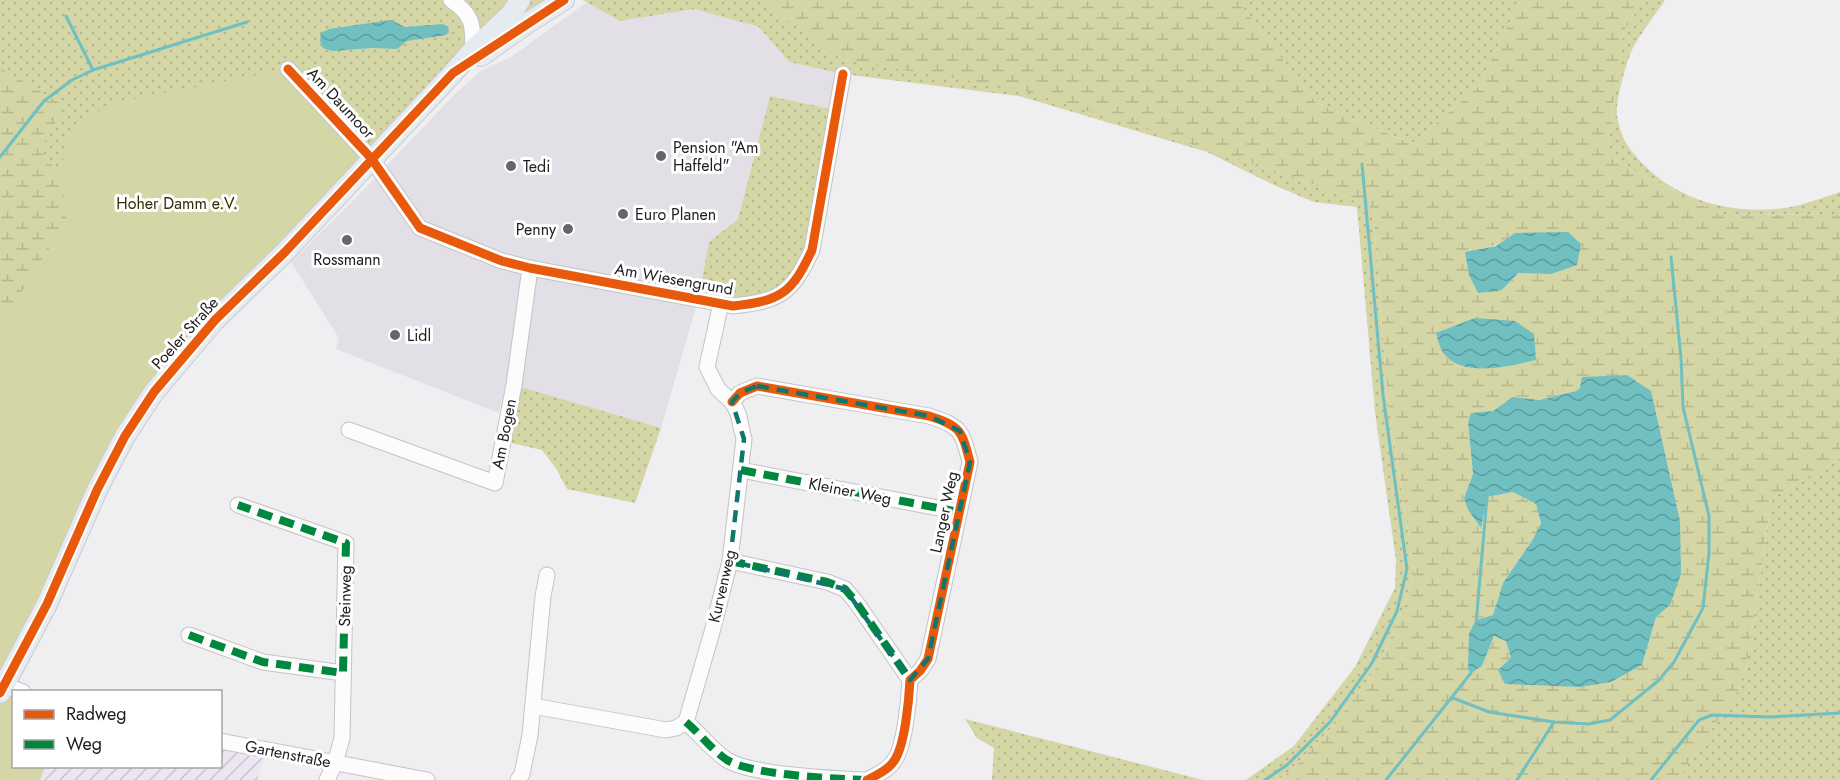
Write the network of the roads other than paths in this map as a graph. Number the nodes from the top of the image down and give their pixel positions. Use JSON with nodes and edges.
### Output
{"nodes":[{"id":1,"x":451,"y":0,"type":"edge"},
{"id":2,"x":520,"y":0,"type":"edge"},
{"id":3,"x":564,"y":0,"type":"edge"},
{"id":4,"x":473,"y":50,"type":"junction"},
{"id":5,"x":288,"y":69,"type":"dead end"},
{"id":6,"x":453,"y":73,"type":"junction"},
{"id":7,"x":843,"y":74,"type":"dead end"},
{"id":8,"x":371,"y":158,"type":"junction"},
{"id":9,"x":530,"y":268,"type":"junction"},
{"id":10,"x":721,"y":303,"type":"junction"},
{"id":11,"x":732,"y":402,"type":"junction"},
{"id":12,"x":349,"y":430,"type":"dead end"},
{"id":13,"x":741,"y":470,"type":"junction"},
{"id":14,"x":238,"y":505,"type":"dead end"},
{"id":15,"x":958,"y":512,"type":"junction"},
{"id":16,"x":730,"y":561,"type":"junction"},
{"id":17,"x":547,"y":575,"type":"dead end"},
{"id":18,"x":189,"y":634,"type":"dead end"},
{"id":19,"x":343,"y":673,"type":"junction"},
{"id":20,"x":910,"y":680,"type":"junction"},
{"id":21,"x":2,"y":689,"type":"edge"},
{"id":22,"x":533,"y":706,"type":"junction"},
{"id":23,"x":686,"y":722,"type":"junction"},
{"id":24,"x":222,"y":741,"type":"edge"},
{"id":25,"x":335,"y":763,"type":"junction"},
{"id":26,"x":327,"y":780,"type":"edge"},
{"id":27,"x":427,"y":780,"type":"edge"},
{"id":28,"x":518,"y":780,"type":"edge"},
{"id":29,"x":866,"y":780,"type":"edge"}],
"edges":[{"from":1,"to":4,"type":"street"},
{"from":2,"to":4,"type":"main road","name":"Poeler Straße"},
{"from":3,"to":6,"type":"main road"},
{"from":4,"to":6,"type":"main road","name":"Poeler Straße"},
{"from":5,"to":8,"type":"street","name":"Am Daumoor"},
{"from":6,"to":8,"type":"main road","name":"Poeler Straße"},
{"from":7,"to":10,"type":"street","name":"Am Wiesengrund"},
{"from":8,"to":9,"type":"street","name":"Am Wiesengrund"},
{"from":8,"to":21,"type":"main road","name":"Poeler Straße"},
{"from":9,"to":10,"type":"street","name":"Am Wiesengrund"},
{"from":9,"to":12,"type":"street","name":"Am Bogen"},
{"from":10,"to":11,"type":"street","name":"Kurvenweg"},
{"from":11,"to":13,"type":"street","name":"Kurvenweg"},
{"from":11,"to":15,"type":"street","name":"Langer Weg"},
{"from":13,"to":15,"type":"street","name":"Kleiner Weg"},
{"from":13,"to":16,"type":"street","name":"Kurvenweg"},
{"from":14,"to":19,"type":"street","name":"Steinweg"},
{"from":15,"to":20,"type":"street","name":"Langer Weg"},
{"from":16,"to":20,"type":"street"},
{"from":16,"to":23,"type":"street","name":"Kurvenweg"},
{"from":17,"to":22,"type":"street"},
{"from":18,"to":19,"type":"street"},
{"from":19,"to":25,"type":"street","name":"Steinweg"},
{"from":20,"to":29,"type":"street"},
{"from":22,"to":23,"type":"street"},
{"from":22,"to":28,"type":"street"},
{"from":23,"to":29,"type":"street"},
{"from":24,"to":25,"type":"street","name":"Gartenstraße"},
{"from":25,"to":26,"type":"street","name":"Steinweg"},
{"from":25,"to":27,"type":"street","name":"Gartenstraße"}]}
